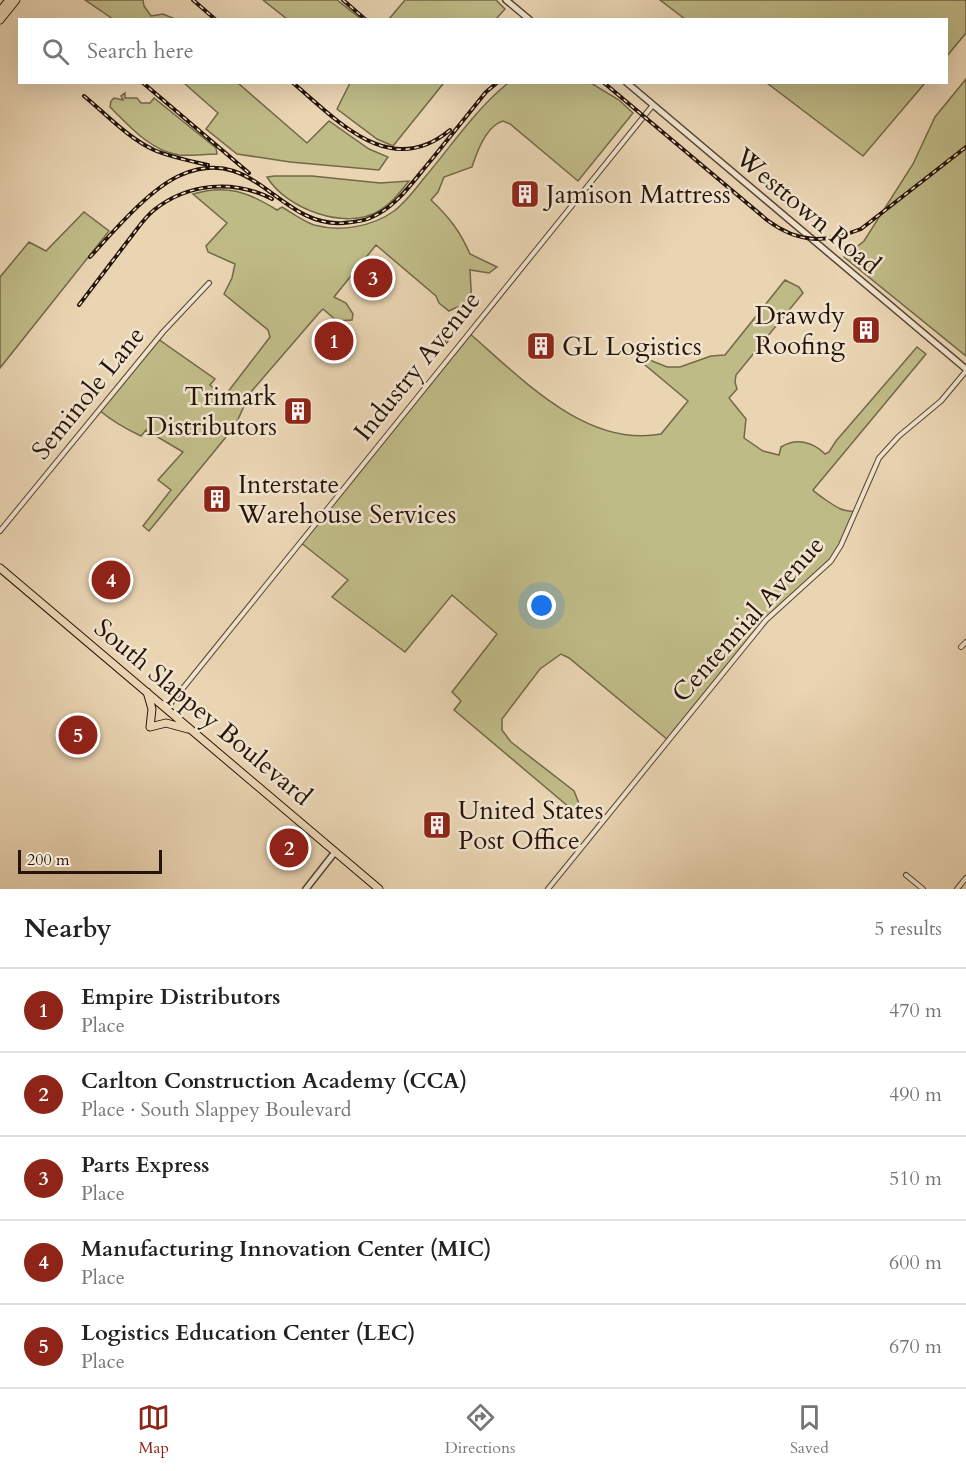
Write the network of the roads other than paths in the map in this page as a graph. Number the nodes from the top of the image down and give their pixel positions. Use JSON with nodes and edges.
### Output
{"nodes":[{"id":1,"x":9,"y":0,"type":"edge"},
{"id":2,"x":16,"y":0,"type":"edge"},
{"id":3,"x":506,"y":0,"type":"edge"},
{"id":4,"x":0,"y":11,"type":"edge"},
{"id":5,"x":528,"y":18,"type":"edge"},
{"id":6,"x":0,"y":20,"type":"edge"},
{"id":7,"x":628,"y":84,"type":"edge"},
{"id":8,"x":653,"y":105,"type":"junction"},
{"id":9,"x":209,"y":283,"type":"dead end"},
{"id":10,"x":966,"y":370,"type":"edge"},
{"id":11,"x":0,"y":531,"type":"edge"},
{"id":12,"x":0,"y":568,"type":"edge"},
{"id":13,"x":966,"y":642,"type":"edge"},
{"id":14,"x":962,"y":647,"type":"dead end"},
{"id":15,"x":146,"y":690,"type":"junction"},
{"id":16,"x":167,"y":708,"type":"junction"},
{"id":17,"x":193,"y":730,"type":"junction"},
{"id":18,"x":335,"y":852,"type":"junction"},
{"id":19,"x":906,"y":875,"type":"dead end"},
{"id":20,"x":966,"y":878,"type":"edge"},
{"id":21,"x":306,"y":889,"type":"edge"},
{"id":22,"x":379,"y":889,"type":"edge"},
{"id":23,"x":548,"y":889,"type":"edge"},
{"id":24,"x":923,"y":889,"type":"edge"},
{"id":25,"x":957,"y":889,"type":"edge"}],
"edges":[{"from":1,"to":4,"type":"main road"},
{"from":2,"to":6,"type":"main road"},
{"from":3,"to":5,"type":"street"},
{"from":7,"to":8,"type":"street","name":"Westtown Road"},
{"from":8,"to":10,"type":"street","name":"Westtown Road"},
{"from":8,"to":16,"type":"street","name":"Industry Avenue"},
{"from":9,"to":11,"type":"street","name":"Seminole Lane"},
{"from":10,"to":23,"type":"street","name":"Centennial Avenue"},
{"from":12,"to":15,"type":"main road","name":"South Slappey Boulevard"},
{"from":13,"to":14,"type":"street"},
{"from":15,"to":16,"type":"main road","name":"South Slappey Boulevard"},
{"from":15,"to":17,"type":"main road"},
{"from":16,"to":17,"type":"main road","name":"South Slappey Boulevard"},
{"from":17,"to":18,"type":"main road","name":"South Slappey Boulevard"},
{"from":18,"to":21,"type":"street"},
{"from":18,"to":22,"type":"main road","name":"South Slappey Boulevard"},
{"from":19,"to":24,"type":"street"},
{"from":20,"to":25,"type":"street"}]}
